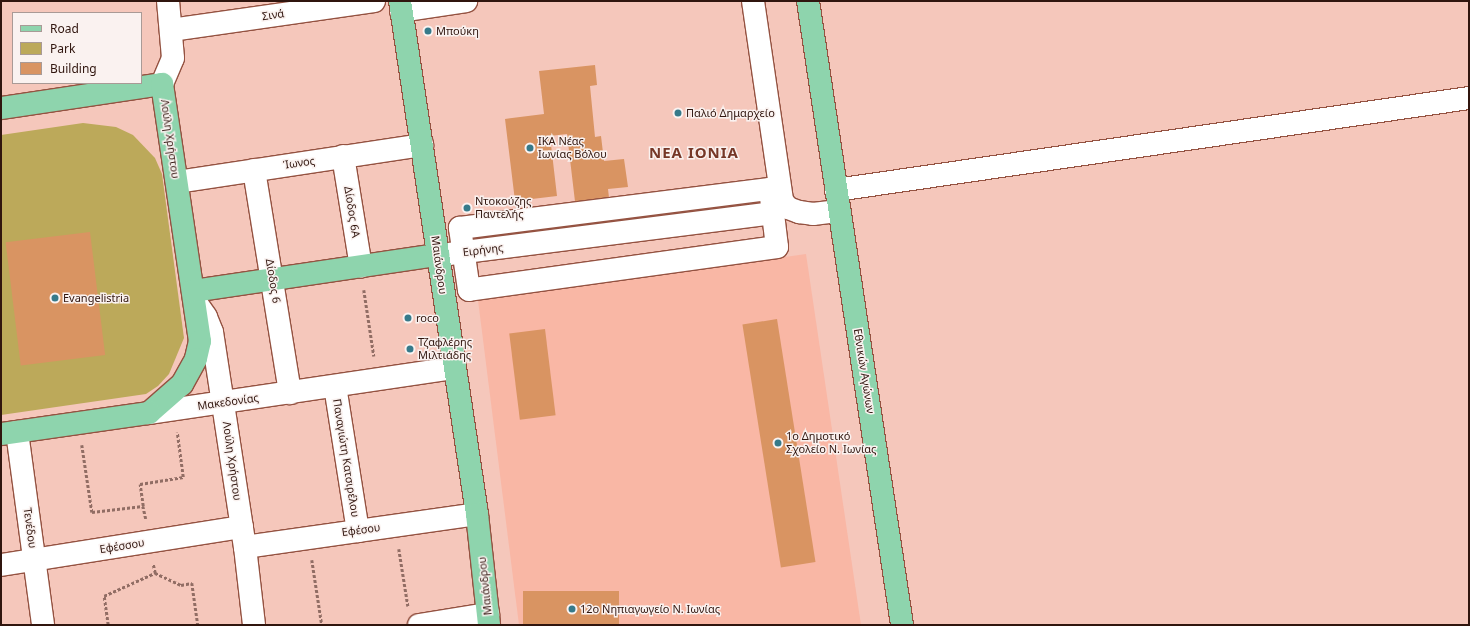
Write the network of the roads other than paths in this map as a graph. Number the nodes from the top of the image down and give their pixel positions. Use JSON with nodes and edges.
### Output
{"nodes":[{"id":1,"x":168,"y":1,"type":"edge"},
{"id":2,"x":374,"y":1,"type":"edge"},
{"id":3,"x":466,"y":1,"type":"edge"},
{"id":4,"x":753,"y":1,"type":"edge"},
{"id":5,"x":808,"y":1,"type":"edge"},
{"id":6,"x":401,"y":6,"type":"edge"},
{"id":7,"x":171,"y":30,"type":"junction"},
{"id":8,"x":162,"y":84,"type":"junction"},
{"id":9,"x":1469,"y":98,"type":"edge"},
{"id":10,"x":1,"y":108,"type":"edge"},
{"id":11,"x":422,"y":145,"type":"junction"},
{"id":12,"x":343,"y":156,"type":"junction"},
{"id":13,"x":254,"y":170,"type":"junction"},
{"id":14,"x":177,"y":182,"type":"junction"},
{"id":15,"x":838,"y":201,"type":"junction"},
{"id":16,"x":463,"y":252,"type":"junction"},
{"id":17,"x":438,"y":255,"type":"junction"},
{"id":18,"x":361,"y":267,"type":"junction"},
{"id":19,"x":272,"y":279,"type":"junction"},
{"id":20,"x":194,"y":296,"type":"junction"},
{"id":21,"x":454,"y":368,"type":"junction"},
{"id":22,"x":335,"y":386,"type":"junction"},
{"id":23,"x":290,"y":393,"type":"junction"},
{"id":24,"x":224,"y":403,"type":"junction"},
{"id":25,"x":149,"y":414,"type":"junction"},
{"id":26,"x":9,"y":433,"type":"edge"},
{"id":27,"x":477,"y":514,"type":"junction"},
{"id":28,"x":358,"y":531,"type":"junction"},
{"id":29,"x":244,"y":537,"type":"junction"},
{"id":30,"x":34,"y":560,"type":"junction"},
{"id":31,"x":1,"y":565,"type":"edge"},
{"id":32,"x":414,"y":617,"type":"edge"},
{"id":33,"x":489,"y":620,"type":"edge"},
{"id":34,"x":43,"y":625,"type":"edge"},
{"id":35,"x":254,"y":625,"type":"edge"},
{"id":36,"x":902,"y":625,"type":"edge"}],
"edges":[{"from":1,"to":7,"type":"street","name":"Λούλη Χρήστου"},
{"from":2,"to":7,"type":"street","name":"Σινά"},
{"from":3,"to":6,"type":"street"},
{"from":4,"to":15,"type":"street"},
{"from":5,"to":15,"type":"main road","name":"Εθνικών Αγώνων"},
{"from":6,"to":11,"type":"main road","name":"Μαιάνδρου"},
{"from":7,"to":8,"type":"street","name":"Λούλη Χρήστου"},
{"from":8,"to":10,"type":"main road"},
{"from":8,"to":14,"type":"main road","name":"Λούλη Χρήστου"},
{"from":9,"to":15,"type":"street"},
{"from":11,"to":12,"type":"street","name":"Ίωνος"},
{"from":11,"to":17,"type":"main road","name":"Μαιάνδρου"},
{"from":12,"to":13,"type":"street","name":"Ίωνος"},
{"from":12,"to":18,"type":"street","name":"Δίοδος 6Α"},
{"from":13,"to":14,"type":"street","name":"Ίωνος"},
{"from":13,"to":19,"type":"street","name":"Δίοδος 6"},
{"from":14,"to":20,"type":"main road","name":"Λούλη Χρήστου"},
{"from":15,"to":36,"type":"main road","name":"Εθνικών Αγώνων"},
{"from":16,"to":16,"type":"street","name":"Ειρήνης"},
{"from":16,"to":17,"type":"street","name":"Ειρήνης"},
{"from":17,"to":18,"type":"main road","name":"Ειρήνης"},
{"from":17,"to":21,"type":"main road","name":"Μαιάνδρου"},
{"from":18,"to":19,"type":"main road","name":"Ειρήνης"},
{"from":19,"to":20,"type":"main road","name":"Ειρήνης"},
{"from":19,"to":23,"type":"street","name":"Δίοδος 6"},
{"from":20,"to":24,"type":"street","name":"Λούλη Χρήστου"},
{"from":20,"to":25,"type":"main road","name":"Λούλη Χρήστου"},
{"from":21,"to":22,"type":"street","name":"Μακεδονίας"},
{"from":21,"to":27,"type":"main road","name":"Μαιάνδρου"},
{"from":22,"to":23,"type":"street","name":"Μακεδονίας"},
{"from":22,"to":28,"type":"street","name":"Παναγιώτη Κατσιρέλου"},
{"from":23,"to":24,"type":"street","name":"Μακεδονίας"},
{"from":24,"to":25,"type":"street","name":"Μακεδονίας"},
{"from":24,"to":29,"type":"street","name":"Λούλη Χρήστου"},
{"from":25,"to":26,"type":"main road","name":"Μακεδονίας"},
{"from":26,"to":30,"type":"street","name":"Τενέδου"},
{"from":27,"to":28,"type":"street","name":"Εφέσου"},
{"from":27,"to":33,"type":"main road","name":"Μαιάνδρου"},
{"from":28,"to":29,"type":"street","name":"Εφέσου"},
{"from":29,"to":30,"type":"street","name":"Εφέσσου"},
{"from":29,"to":35,"type":"street","name":"Λούλη Χρήστου"},
{"from":30,"to":31,"type":"street","name":"Εφέσσου"},
{"from":30,"to":34,"type":"street","name":"Τενέδου"},
{"from":32,"to":33,"type":"street"}]}
